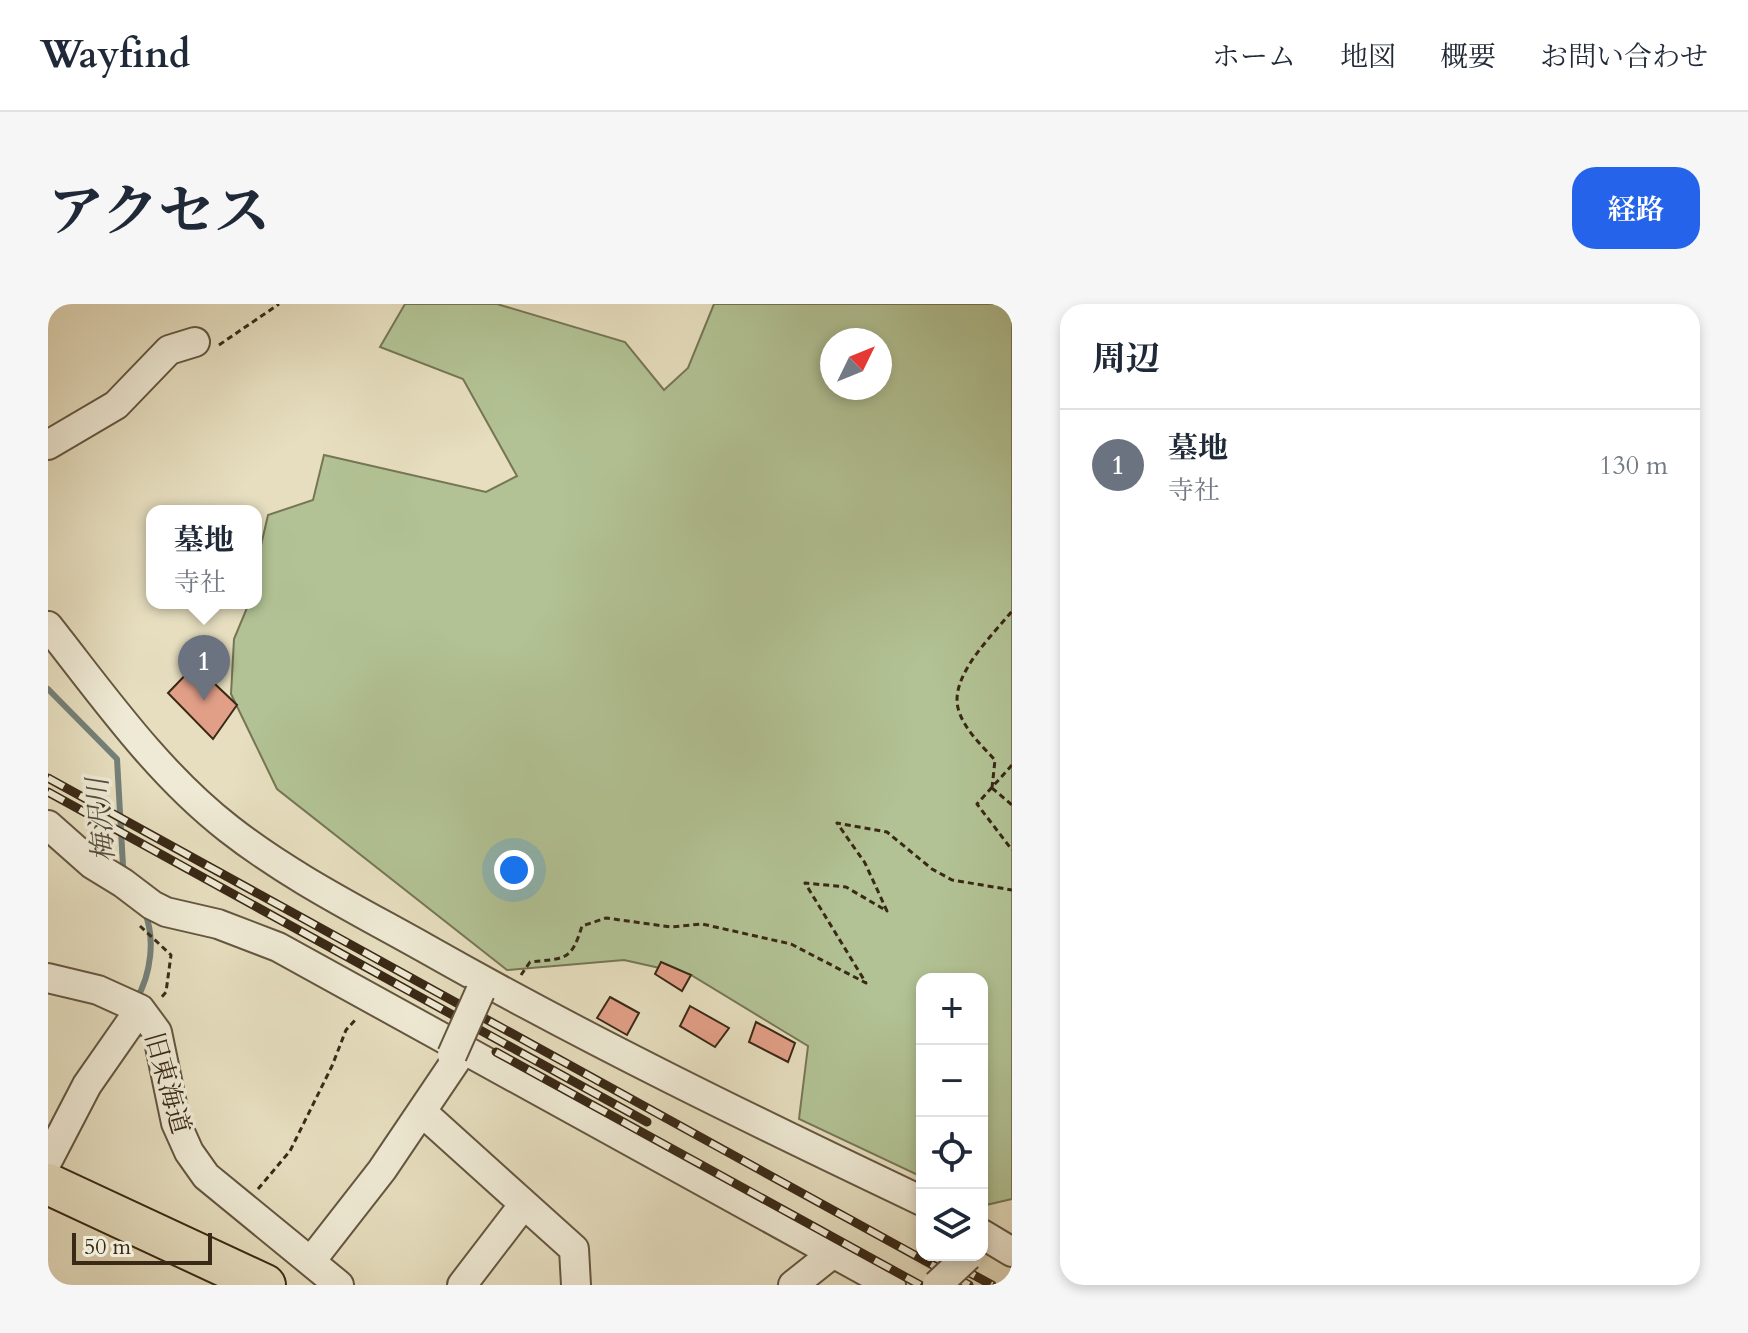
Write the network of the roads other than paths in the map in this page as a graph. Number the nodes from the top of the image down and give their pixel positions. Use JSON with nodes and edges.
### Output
{"nodes":[{"id":1,"x":195,"y":342,"type":"road end"},
{"id":2,"x":48,"y":445,"type":"edge"},
{"id":3,"x":48,"y":626,"type":"edge"},
{"id":4,"x":48,"y":825,"type":"edge"},
{"id":5,"x":48,"y":978,"type":"edge"},
{"id":6,"x":494,"y":994,"type":"junction"},
{"id":7,"x":137,"y":1008,"type":"junction"},
{"id":8,"x":458,"y":1053,"type":"junction"},
{"id":9,"x":422,"y":1112,"type":"junction"},
{"id":10,"x":49,"y":1177,"type":"edge"},
{"id":11,"x":916,"y":1198,"type":"edge"},
{"id":12,"x":524,"y":1204,"type":"junction"},
{"id":13,"x":832,"y":1254,"type":"junction"},
{"id":14,"x":311,"y":1261,"type":"junction"},
{"id":15,"x":966,"y":1261,"type":"edge"},
{"id":16,"x":253,"y":1283,"type":"edge"},
{"id":17,"x":339,"y":1285,"type":"edge"},
{"id":18,"x":462,"y":1285,"type":"edge"},
{"id":19,"x":576,"y":1285,"type":"edge"},
{"id":20,"x":793,"y":1285,"type":"edge"},
{"id":21,"x":891,"y":1285,"type":"edge"},
{"id":22,"x":937,"y":1285,"type":"edge"}],
"edges":[{"from":1,"to":2,"type":"street"},
{"from":3,"to":6,"type":"street"},
{"from":4,"to":8,"type":"street"},
{"from":5,"to":7,"type":"street"},
{"from":6,"to":8,"type":"street","bridge":true},
{"from":6,"to":11,"type":"street"},
{"from":7,"to":10,"type":"street"},
{"from":7,"to":14,"type":"street","name":"旧東海道"},
{"from":8,"to":9,"type":"street"},
{"from":8,"to":13,"type":"street"},
{"from":9,"to":12,"type":"street"},
{"from":9,"to":14,"type":"street"},
{"from":10,"to":16,"type":"highway"},
{"from":12,"to":18,"type":"street"},
{"from":12,"to":19,"type":"street"},
{"from":13,"to":20,"type":"street"},
{"from":13,"to":21,"type":"street"},
{"from":14,"to":17,"type":"street","name":"旧東海道"},
{"from":15,"to":22,"type":"street","bridge":true}]}
